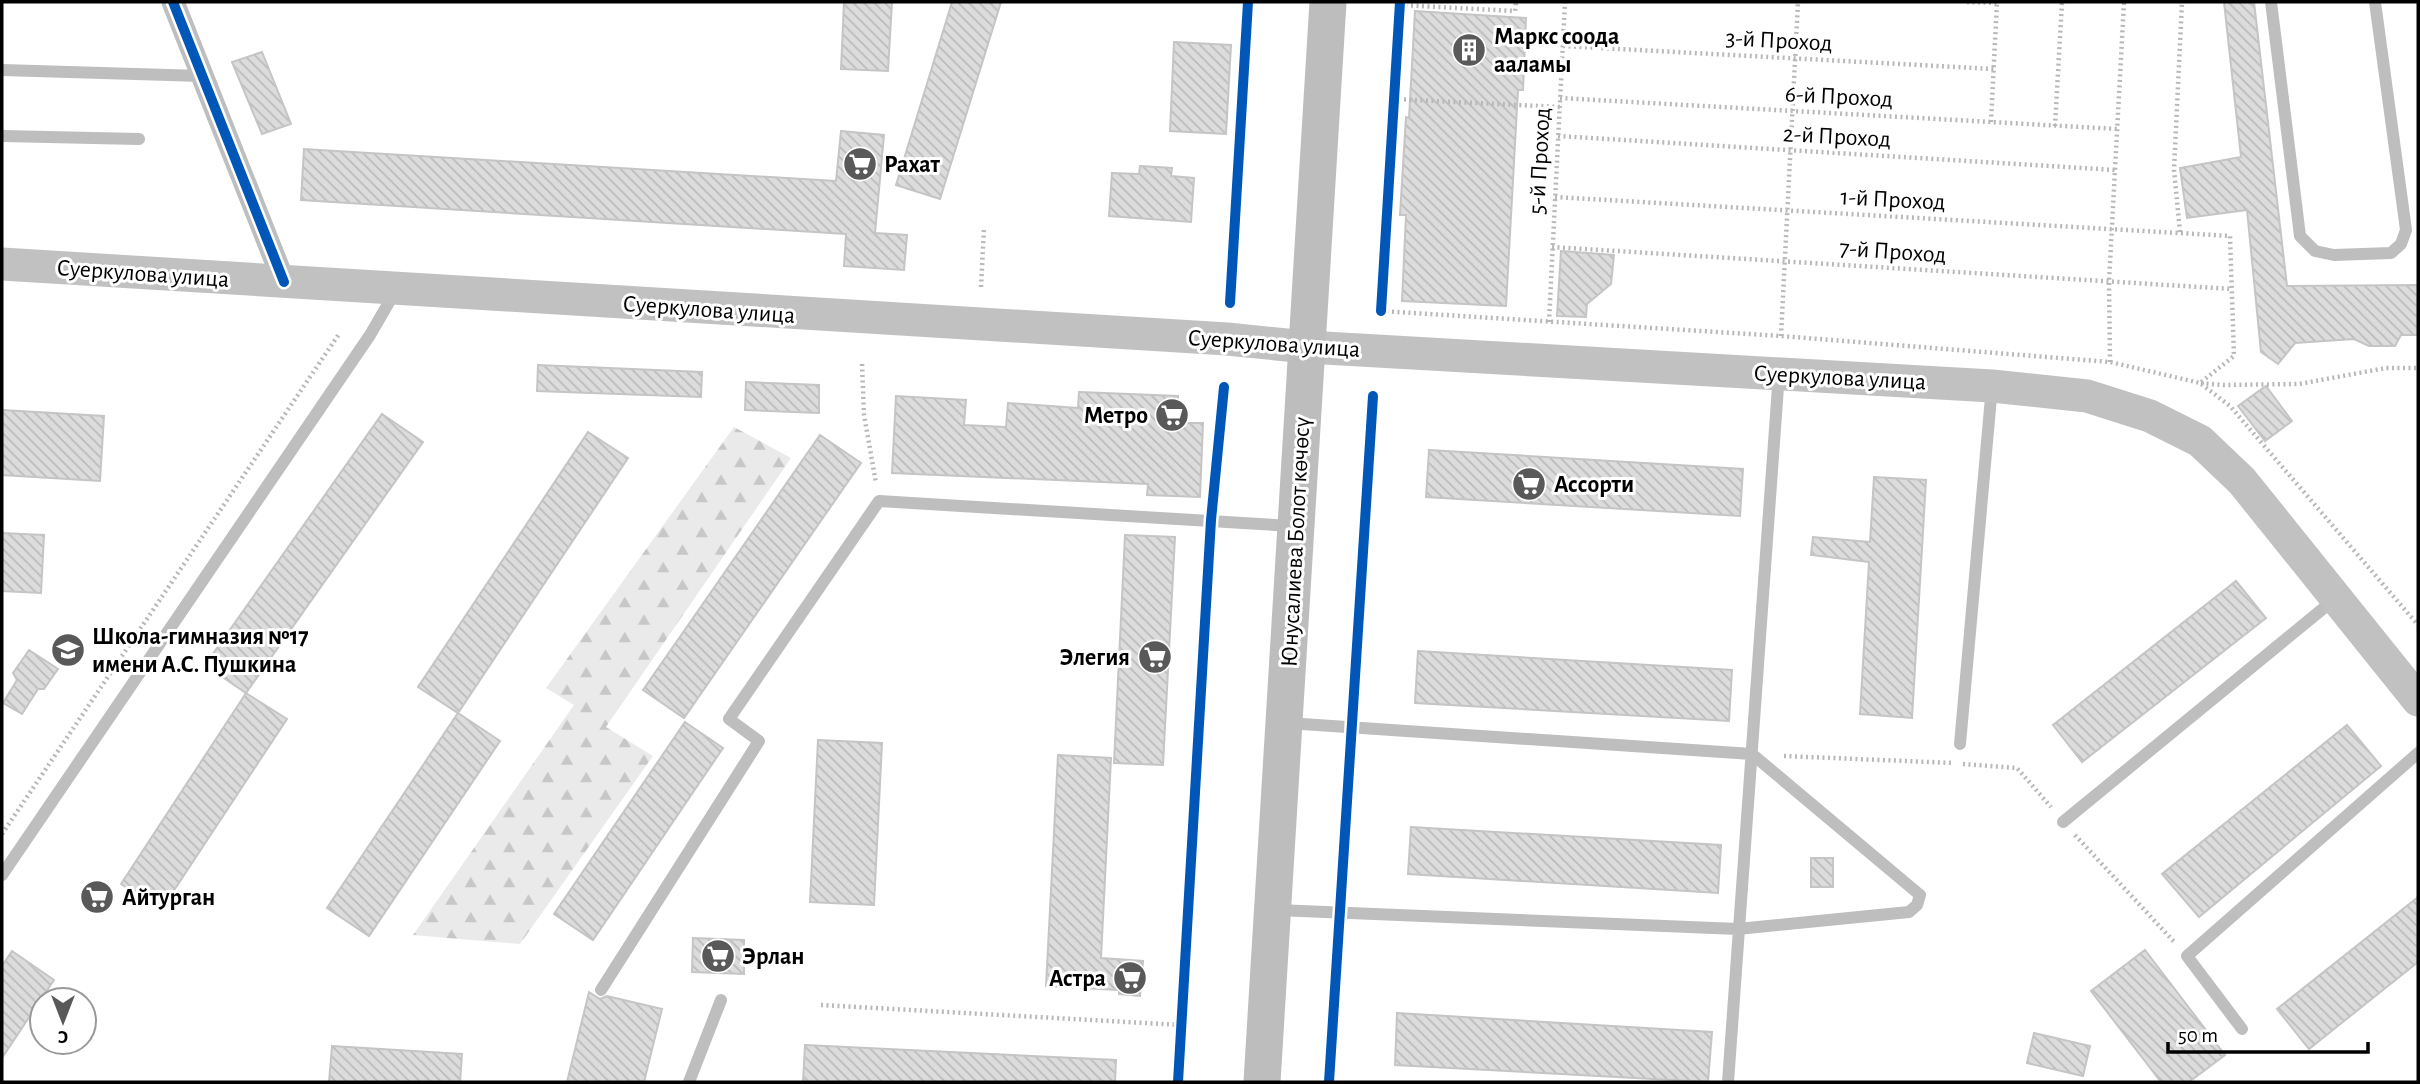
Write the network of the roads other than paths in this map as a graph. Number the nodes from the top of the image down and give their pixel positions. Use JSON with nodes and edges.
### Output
{"nodes":[{"id":1,"x":173,"y":2,"type":"edge"},
{"id":2,"x":1328,"y":2,"type":"edge"},
{"id":3,"x":2271,"y":2,"type":"edge"},
{"id":4,"x":2375,"y":2,"type":"edge"},
{"id":5,"x":2,"y":70,"type":"edge"},
{"id":6,"x":202,"y":76,"type":"junction"},
{"id":7,"x":2,"y":136,"type":"edge"},
{"id":8,"x":139,"y":139,"type":"dead end"},
{"id":9,"x":2,"y":264,"type":"edge"},
{"id":10,"x":284,"y":282,"type":"junction"},
{"id":11,"x":397,"y":289,"type":"junction"},
{"id":12,"x":1307,"y":346,"type":"junction"},
{"id":13,"x":1779,"y":373,"type":"junction"},
{"id":14,"x":1992,"y":386,"type":"junction"},
{"id":15,"x":1296,"y":526,"type":"junction"},
{"id":16,"x":2336,"y":598,"type":"junction"},
{"id":17,"x":2418,"y":699,"type":"edge"},
{"id":18,"x":1284,"y":723,"type":"junction"},
{"id":19,"x":1960,"y":744,"type":"dead end"},
{"id":20,"x":2418,"y":753,"type":"edge"},
{"id":21,"x":1752,"y":754,"type":"junction"},
{"id":22,"x":2063,"y":821,"type":"road end"},
{"id":23,"x":2,"y":875,"type":"edge"},
{"id":24,"x":1273,"y":910,"type":"junction"},
{"id":25,"x":1738,"y":929,"type":"junction"},
{"id":26,"x":601,"y":990,"type":"dead end"},
{"id":27,"x":722,"y":1000,"type":"dead end"},
{"id":28,"x":2242,"y":1029,"type":"dead end"},
{"id":29,"x":689,"y":1082,"type":"edge"},
{"id":30,"x":1262,"y":1082,"type":"edge"},
{"id":31,"x":1728,"y":1082,"type":"edge"}],
"edges":[{"from":1,"to":6,"type":"street"},
{"from":2,"to":12,"type":"main road","name":"Юнусалиева Болот көчөсү"},
{"from":3,"to":4,"type":"lane"},
{"from":5,"to":6,"type":"lane"},
{"from":6,"to":10,"type":"street"},
{"from":7,"to":8,"type":"lane"},
{"from":9,"to":10,"type":"main road","name":"Суеркулова улица"},
{"from":10,"to":11,"type":"main road","name":"Суеркулова улица"},
{"from":11,"to":12,"type":"main road","name":"Суеркулова улица"},
{"from":11,"to":23,"type":"lane"},
{"from":12,"to":13,"type":"main road","name":"Суеркулова улица"},
{"from":12,"to":15,"type":"main road","name":"Юнусалиева Болот көчөсү"},
{"from":13,"to":14,"type":"main road","name":"Суеркулова улица"},
{"from":13,"to":21,"type":"lane"},
{"from":14,"to":16,"type":"main road","name":"Суеркулова улица"},
{"from":14,"to":19,"type":"lane"},
{"from":15,"to":18,"type":"main road","name":"Юнусалиева Болот көчөсү"},
{"from":15,"to":26,"type":"lane"},
{"from":16,"to":17,"type":"main road","name":"Суеркулова улица"},
{"from":16,"to":22,"type":"lane"},
{"from":18,"to":21,"type":"lane"},
{"from":18,"to":24,"type":"main road","name":"Юнусалиева Болот көчөсү"},
{"from":20,"to":28,"type":"lane"},
{"from":21,"to":25,"type":"lane"},
{"from":21,"to":25,"type":"lane"},
{"from":24,"to":25,"type":"lane"},
{"from":24,"to":30,"type":"main road","name":"Юнусалиева Болот көчөсү"},
{"from":25,"to":31,"type":"lane"},
{"from":27,"to":29,"type":"lane"}]}
